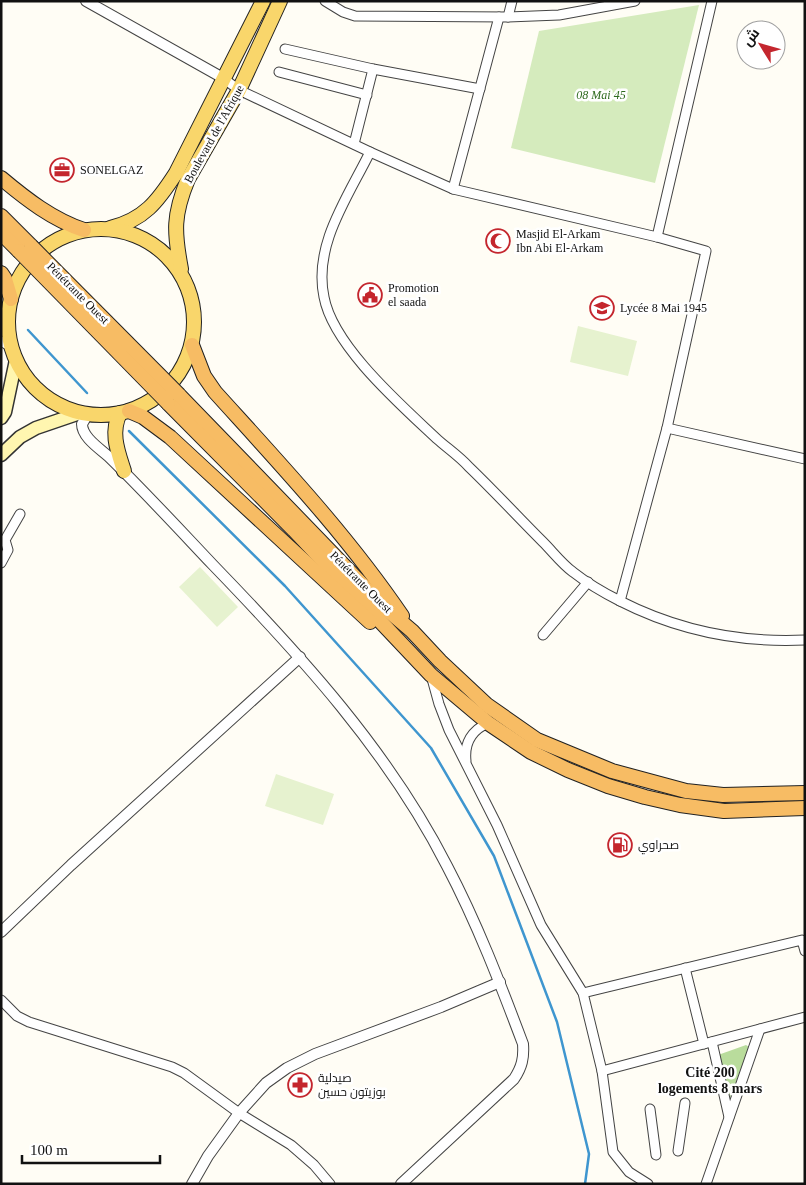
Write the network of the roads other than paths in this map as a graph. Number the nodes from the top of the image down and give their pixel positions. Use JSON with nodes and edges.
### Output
{"nodes":[{"id":1,"x":86,"y":1,"type":"edge"},
{"id":2,"x":263,"y":1,"type":"edge"},
{"id":3,"x":280,"y":1,"type":"edge"},
{"id":4,"x":325,"y":1,"type":"edge"},
{"id":5,"x":512,"y":1,"type":"edge"},
{"id":6,"x":635,"y":1,"type":"edge"},
{"id":7,"x":712,"y":1,"type":"edge"},
{"id":8,"x":504,"y":17,"type":"junction"},
{"id":9,"x":285,"y":48,"type":"dead end"},
{"id":10,"x":373,"y":69,"type":"junction"},
{"id":11,"x":278,"y":72,"type":"dead end"},
{"id":12,"x":224,"y":78,"type":"junction"},
{"id":13,"x":480,"y":89,"type":"junction"},
{"id":14,"x":239,"y":90,"type":"junction"},
{"id":15,"x":367,"y":95,"type":"junction"},
{"id":16,"x":354,"y":144,"type":"junction"},
{"id":17,"x":370,"y":152,"type":"junction"},
{"id":18,"x":1,"y":178,"type":"edge"},
{"id":19,"x":453,"y":188,"type":"junction"},
{"id":20,"x":1,"y":216,"type":"edge"},
{"id":21,"x":108,"y":228,"type":"junction"},
{"id":22,"x":84,"y":230,"type":"junction"},
{"id":23,"x":1,"y":233,"type":"edge"},
{"id":24,"x":657,"y":237,"type":"junction"},
{"id":25,"x":25,"y":249,"type":"junction"},
{"id":26,"x":181,"y":272,"type":"junction"},
{"id":27,"x":1,"y":273,"type":"edge"},
{"id":28,"x":11,"y":299,"type":"junction"},
{"id":29,"x":192,"y":346,"type":"junction"},
{"id":30,"x":10,"y":350,"type":"edge"},
{"id":31,"x":173,"y":399,"type":"junction"},
{"id":32,"x":124,"y":412,"type":"junction"},
{"id":33,"x":84,"y":413,"type":"junction"},
{"id":34,"x":1,"y":418,"type":"edge"},
{"id":35,"x":667,"y":428,"type":"junction"},
{"id":36,"x":1,"y":455,"type":"edge"},
{"id":37,"x":805,"y":459,"type":"edge"},
{"id":38,"x":124,"y":471,"type":"junction"},
{"id":39,"x":20,"y":514,"type":"dead end"},
{"id":40,"x":1,"y":563,"type":"edge"},
{"id":41,"x":588,"y":582,"type":"junction"},
{"id":42,"x":620,"y":601,"type":"junction"},
{"id":43,"x":412,"y":631,"type":"junction"},
{"id":44,"x":544,"y":635,"type":"dead end"},
{"id":45,"x":805,"y":640,"type":"edge"},
{"id":46,"x":401,"y":643,"type":"junction"},
{"id":47,"x":300,"y":657,"type":"junction"},
{"id":48,"x":431,"y":675,"type":"junction"},
{"id":49,"x":488,"y":723,"type":"junction"},
{"id":50,"x":467,"y":766,"type":"junction"},
{"id":51,"x":805,"y":793,"type":"edge"},
{"id":52,"x":805,"y":808,"type":"edge"},
{"id":53,"x":1,"y":932,"type":"edge"},
{"id":54,"x":805,"y":951,"type":"edge"},
{"id":55,"x":685,"y":968,"type":"junction"},
{"id":56,"x":500,"y":982,"type":"junction"},
{"id":57,"x":583,"y":992,"type":"junction"},
{"id":58,"x":1,"y":1000,"type":"edge"},
{"id":59,"x":805,"y":1018,"type":"edge"},
{"id":60,"x":760,"y":1029,"type":"junction"},
{"id":61,"x":708,"y":1043,"type":"junction"},
{"id":62,"x":602,"y":1071,"type":"junction"},
{"id":63,"x":685,"y":1103,"type":"dead end"},
{"id":64,"x":650,"y":1109,"type":"dead end"},
{"id":65,"x":239,"y":1113,"type":"junction"},
{"id":66,"x":730,"y":1118,"type":"junction"},
{"id":67,"x":678,"y":1151,"type":"dead end"},
{"id":68,"x":656,"y":1155,"type":"dead end"},
{"id":69,"x":192,"y":1184,"type":"edge"},
{"id":70,"x":330,"y":1184,"type":"edge"},
{"id":71,"x":401,"y":1184,"type":"edge"},
{"id":72,"x":648,"y":1184,"type":"edge"},
{"id":73,"x":706,"y":1184,"type":"edge"}],
"edges":[{"from":1,"to":12,"type":"street"},
{"from":2,"to":12,"type":"main road","name":"Boulevard de l'Afrique"},
{"from":3,"to":14,"type":"main road","name":"Boulevard de l'Afrique"},
{"from":4,"to":8,"type":"street"},
{"from":5,"to":8,"type":"street"},
{"from":6,"to":8,"type":"street"},
{"from":7,"to":24,"type":"street"},
{"from":8,"to":13,"type":"street"},
{"from":9,"to":10,"type":"street"},
{"from":10,"to":13,"type":"street"},
{"from":10,"to":15,"type":"street"},
{"from":11,"to":15,"type":"street"},
{"from":12,"to":14,"type":"street"},
{"from":12,"to":21,"type":"main road","name":"Boulevard de l'Afrique"},
{"from":13,"to":19,"type":"street"},
{"from":14,"to":16,"type":"street"},
{"from":14,"to":26,"type":"main road","name":"Boulevard de l'Afrique"},
{"from":15,"to":16,"type":"street"},
{"from":16,"to":17,"type":"street"},
{"from":17,"to":19,"type":"street"},
{"from":17,"to":41,"type":"street"},
{"from":18,"to":22,"type":"highway"},
{"from":19,"to":24,"type":"street"},
{"from":20,"to":25,"type":"highway","name":"Pénétrante Ouest"},
{"from":21,"to":22,"type":"main road"},
{"from":21,"to":26,"type":"main road"},
{"from":22,"to":28,"type":"main road"},
{"from":23,"to":25,"type":"highway","name":"Pénétrante Ouest"},
{"from":24,"to":35,"type":"street"},
{"from":25,"to":31,"type":"highway","name":"Pénétrante Ouest","bridge":true},
{"from":26,"to":29,"type":"main road"},
{"from":27,"to":28,"type":"highway"},
{"from":28,"to":30,"type":"main road"},
{"from":29,"to":32,"type":"main road"},
{"from":29,"to":43,"type":"highway"},
{"from":30,"to":33,"type":"main road"},
{"from":30,"to":34,"type":"main road"},
{"from":31,"to":43,"type":"highway","name":"Pénétrante Ouest"},
{"from":31,"to":46,"type":"highway","name":"Pénétrante Ouest"},
{"from":32,"to":33,"type":"main road"},
{"from":32,"to":38,"type":"main road"},
{"from":32,"to":46,"type":"highway"},
{"from":33,"to":36,"type":"main road"},
{"from":33,"to":38,"type":"street"},
{"from":35,"to":37,"type":"street"},
{"from":35,"to":42,"type":"street"},
{"from":38,"to":47,"type":"street"},
{"from":39,"to":40,"type":"street"},
{"from":41,"to":42,"type":"street"},
{"from":41,"to":44,"type":"street"},
{"from":42,"to":45,"type":"street"},
{"from":43,"to":51,"type":"highway","name":"Pénétrante Ouest"},
{"from":46,"to":48,"type":"highway","name":"Pénétrante Ouest"},
{"from":47,"to":53,"type":"street"},
{"from":47,"to":56,"type":"street"},
{"from":48,"to":49,"type":"highway","name":"Pénétrante Ouest"},
{"from":48,"to":50,"type":"street"},
{"from":49,"to":50,"type":"street"},
{"from":49,"to":52,"type":"highway","name":"Pénétrante Ouest"},
{"from":50,"to":57,"type":"street"},
{"from":54,"to":55,"type":"street"},
{"from":55,"to":57,"type":"street"},
{"from":55,"to":61,"type":"street"},
{"from":56,"to":65,"type":"street"},
{"from":56,"to":71,"type":"street"},
{"from":57,"to":62,"type":"street"},
{"from":58,"to":65,"type":"street"},
{"from":59,"to":60,"type":"street"},
{"from":60,"to":61,"type":"street"},
{"from":60,"to":66,"type":"street"},
{"from":61,"to":62,"type":"street"},
{"from":61,"to":66,"type":"street"},
{"from":62,"to":72,"type":"street"},
{"from":63,"to":67,"type":"street"},
{"from":64,"to":68,"type":"street"},
{"from":65,"to":69,"type":"street"},
{"from":65,"to":70,"type":"street"},
{"from":66,"to":73,"type":"street"}]}
